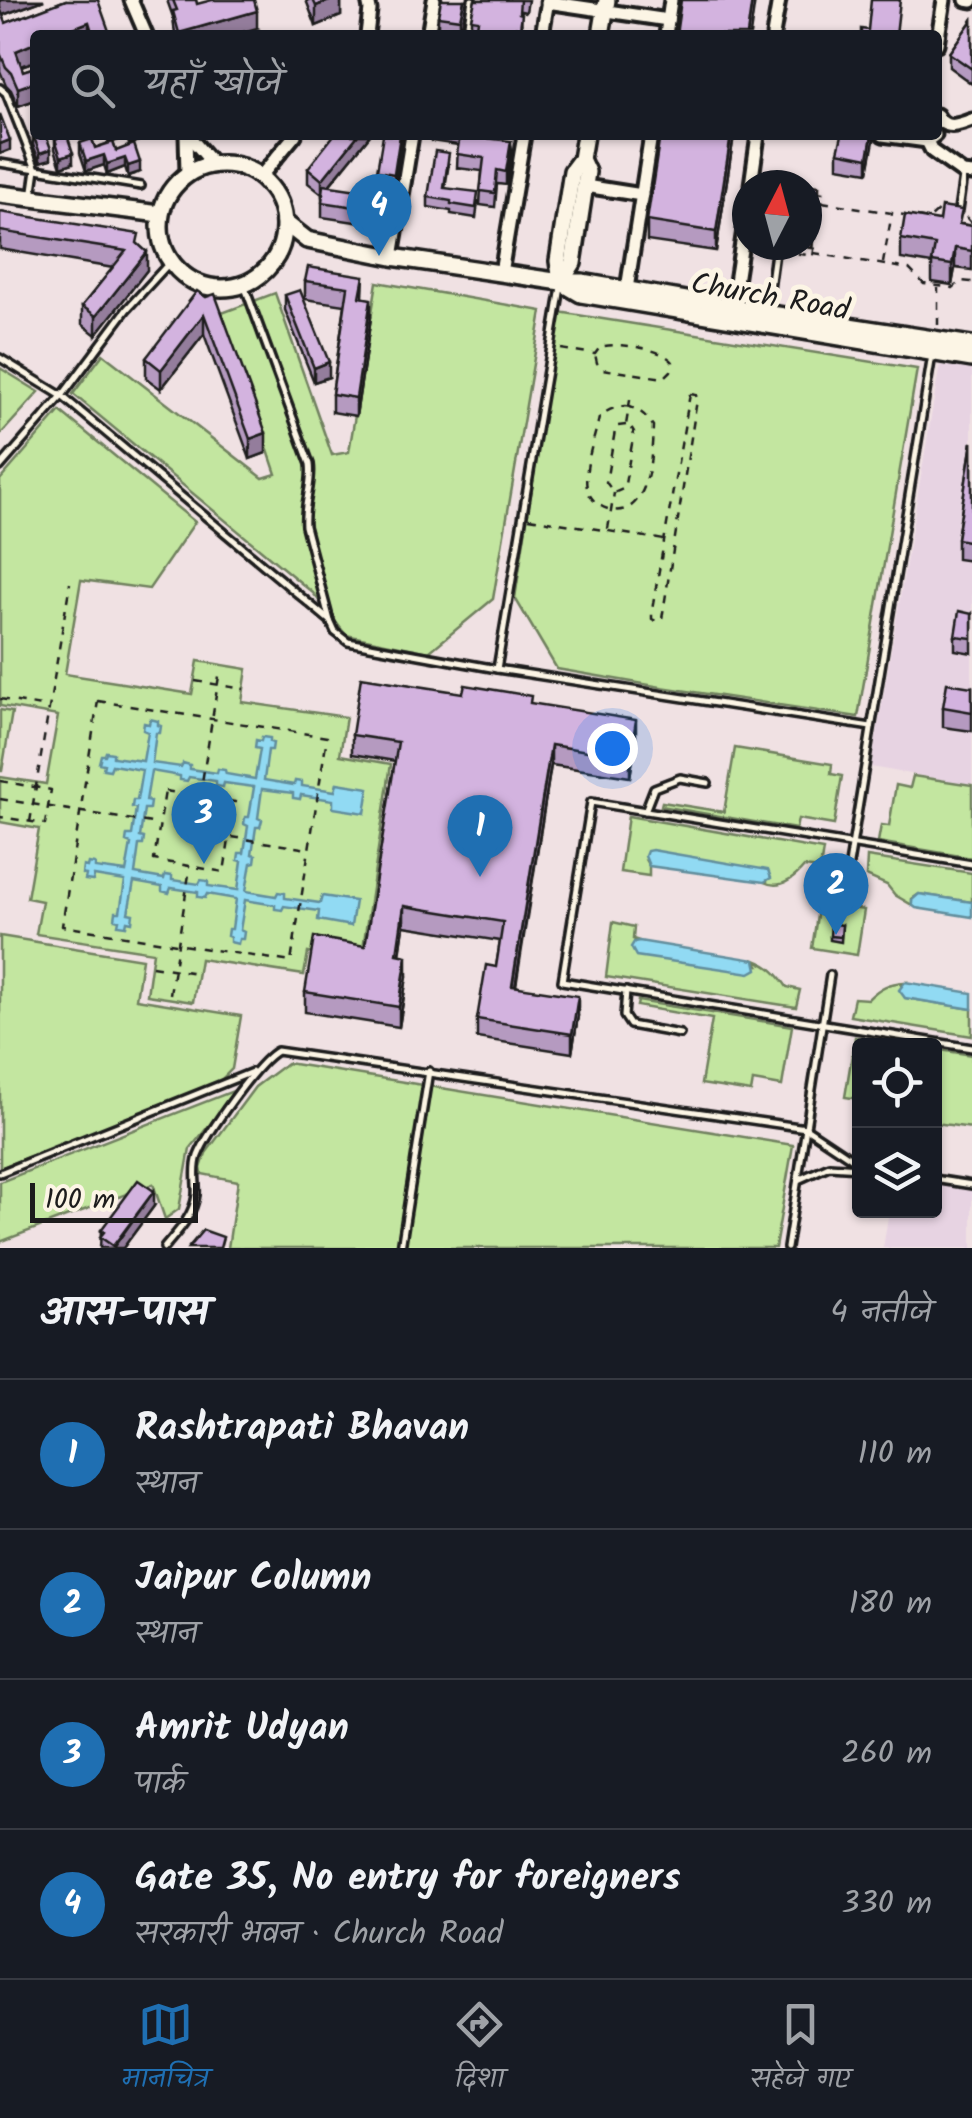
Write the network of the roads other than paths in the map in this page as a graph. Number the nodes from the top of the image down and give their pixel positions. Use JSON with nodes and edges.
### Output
{"nodes":[{"id":1,"x":132,"y":0,"type":"edge"},
{"id":2,"x":368,"y":0,"type":"edge"},
{"id":3,"x":434,"y":0,"type":"edge"},
{"id":4,"x":472,"y":0,"type":"edge"},
{"id":5,"x":671,"y":0,"type":"edge"},
{"id":6,"x":779,"y":0,"type":"edge"},
{"id":7,"x":944,"y":0,"type":"edge"},
{"id":8,"x":548,"y":1,"type":"edge"},
{"id":9,"x":606,"y":5,"type":"edge"},
{"id":10,"x":668,"y":20,"type":"junction"},
{"id":11,"x":144,"y":30,"type":"edge"},
{"id":12,"x":368,"y":30,"type":"edge"},
{"id":13,"x":429,"y":30,"type":"edge"},
{"id":14,"x":467,"y":30,"type":"edge"},
{"id":15,"x":543,"y":30,"type":"edge"},
{"id":16,"x":602,"y":30,"type":"edge"},
{"id":17,"x":667,"y":30,"type":"edge"},
{"id":18,"x":775,"y":30,"type":"edge"},
{"id":19,"x":939,"y":30,"type":"edge"},
{"id":20,"x":0,"y":88,"type":"edge"},
{"id":21,"x":972,"y":120,"type":"edge"},
{"id":22,"x":942,"y":121,"type":"edge"},
{"id":23,"x":949,"y":126,"type":"junction"},
{"id":24,"x":942,"y":130,"type":"edge"},
{"id":25,"x":187,"y":140,"type":"edge"},
{"id":26,"x":191,"y":140,"type":"edge"},
{"id":27,"x":291,"y":140,"type":"edge"},
{"id":28,"x":411,"y":140,"type":"edge"},
{"id":29,"x":523,"y":140,"type":"edge"},
{"id":30,"x":584,"y":140,"type":"edge"},
{"id":31,"x":650,"y":140,"type":"edge"},
{"id":32,"x":757,"y":140,"type":"edge"},
{"id":33,"x":931,"y":140,"type":"edge"},
{"id":34,"x":581,"y":159,"type":"junction"},
{"id":35,"x":0,"y":164,"type":"edge"},
{"id":36,"x":212,"y":164,"type":"junction"},
{"id":37,"x":36,"y":169,"type":"junction"},
{"id":38,"x":753,"y":170,"type":"edge"},
{"id":39,"x":187,"y":173,"type":"junction"},
{"id":40,"x":968,"y":173,"type":"edge"},
{"id":41,"x":261,"y":176,"type":"junction"},
{"id":42,"x":140,"y":186,"type":"dead end"},
{"id":43,"x":584,"y":186,"type":"junction"},
{"id":44,"x":0,"y":194,"type":"edge"},
{"id":45,"x":642,"y":195,"type":"junction"},
{"id":46,"x":31,"y":200,"type":"junction"},
{"id":47,"x":958,"y":211,"type":"edge"},
{"id":48,"x":160,"y":214,"type":"junction"},
{"id":49,"x":284,"y":222,"type":"junction"},
{"id":50,"x":307,"y":240,"type":"junction"},
{"id":51,"x":281,"y":248,"type":"junction"},
{"id":52,"x":392,"y":257,"type":"junction"},
{"id":53,"x":739,"y":260,"type":"edge"},
{"id":54,"x":775,"y":260,"type":"edge"},
{"id":55,"x":170,"y":262,"type":"junction"},
{"id":56,"x":500,"y":273,"type":"junction"},
{"id":57,"x":561,"y":282,"type":"junction"},
{"id":58,"x":244,"y":285,"type":"junction"},
{"id":59,"x":628,"y":289,"type":"junction"},
{"id":60,"x":732,"y":308,"type":"junction"},
{"id":61,"x":772,"y":318,"type":"junction"},
{"id":62,"x":972,"y":345,"type":"edge"},
{"id":63,"x":935,"y":346,"type":"junction"},
{"id":64,"x":0,"y":358,"type":"edge"},
{"id":65,"x":972,"y":359,"type":"edge"},
{"id":66,"x":62,"y":396,"type":"junction"},
{"id":67,"x":0,"y":467,"type":"edge"},
{"id":68,"x":330,"y":621,"type":"junction"},
{"id":69,"x":497,"y":669,"type":"junction"},
{"id":70,"x":871,"y":727,"type":"junction"},
{"id":71,"x":708,"y":784,"type":"dead end"},
{"id":72,"x":645,"y":810,"type":"junction"},
{"id":73,"x":852,"y":844,"type":"junction"},
{"id":74,"x":972,"y":864,"type":"edge"},
{"id":75,"x":844,"y":895,"type":"dead end"},
{"id":76,"x":830,"y":975,"type":"dead end"},
{"id":77,"x":626,"y":991,"type":"junction"},
{"id":78,"x":822,"y":1023,"type":"junction"},
{"id":79,"x":680,"y":1034,"type":"dead end"},
{"id":80,"x":972,"y":1048,"type":"edge"},
{"id":81,"x":255,"y":1071,"type":"junction"},
{"id":82,"x":429,"y":1071,"type":"junction"},
{"id":83,"x":806,"y":1128,"type":"junction"},
{"id":84,"x":852,"y":1160,"type":"edge"},
{"id":85,"x":852,"y":1166,"type":"edge"},
{"id":86,"x":0,"y":1173,"type":"edge"},
{"id":87,"x":798,"y":1180,"type":"junction"},
{"id":88,"x":942,"y":1180,"type":"edge"},
{"id":89,"x":972,"y":1184,"type":"edge"},
{"id":90,"x":164,"y":1248,"type":"edge"},
{"id":91,"x":401,"y":1248,"type":"edge"},
{"id":92,"x":787,"y":1248,"type":"edge"}],
"edges":[{"from":1,"to":11,"type":"street"},
{"from":2,"to":12,"type":"street"},
{"from":3,"to":13,"type":"street"},
{"from":4,"to":14,"type":"lane"},
{"from":5,"to":10,"type":"street"},
{"from":6,"to":18,"type":"street"},
{"from":7,"to":19,"type":"street"},
{"from":8,"to":9,"type":"street"},
{"from":8,"to":15,"type":"street"},
{"from":9,"to":10,"type":"street"},
{"from":9,"to":16,"type":"street"},
{"from":10,"to":17,"type":"street"},
{"from":20,"to":37,"type":"lane"},
{"from":21,"to":23,"type":"street"},
{"from":22,"to":23,"type":"street"},
{"from":23,"to":24,"type":"street"},
{"from":25,"to":39,"type":"street"},
{"from":26,"to":36,"type":"street"},
{"from":27,"to":41,"type":"street"},
{"from":28,"to":52,"type":"street"},
{"from":29,"to":56,"type":"street"},
{"from":30,"to":34,"type":"street"},
{"from":31,"to":45,"type":"street"},
{"from":32,"to":38,"type":"street"},
{"from":33,"to":40,"type":"street"},
{"from":34,"to":43,"type":"street"},
{"from":34,"to":57,"type":"street"},
{"from":35,"to":37,"type":"lane"},
{"from":36,"to":39,"type":"street"},
{"from":36,"to":41,"type":"street"},
{"from":37,"to":42,"type":"lane"},
{"from":37,"to":46,"type":"lane"},
{"from":39,"to":48,"type":"street"},
{"from":40,"to":47,"type":"lane"},
{"from":41,"to":49,"type":"street"},
{"from":43,"to":45,"type":"street"},
{"from":43,"to":57,"type":"street"},
{"from":44,"to":46,"type":"street"},
{"from":45,"to":59,"type":"street"},
{"from":46,"to":48,"type":"street"},
{"from":48,"to":55,"type":"street"},
{"from":49,"to":50,"type":"street","name":"Church Road"},
{"from":49,"to":51,"type":"street"},
{"from":50,"to":51,"type":"street","name":"Church Road"},
{"from":50,"to":52,"type":"street","name":"Church Road"},
{"from":51,"to":58,"type":"street"},
{"from":52,"to":56,"type":"street","name":"Church Road"},
{"from":53,"to":60,"type":"street"},
{"from":54,"to":61,"type":"lane"},
{"from":55,"to":58,"type":"street"},
{"from":55,"to":66,"type":"lane"},
{"from":56,"to":57,"type":"street","name":"Church Road"},
{"from":57,"to":59,"type":"street","name":"Church Road"},
{"from":57,"to":61,"type":"street","name":"Church Road"},
{"from":57,"to":69,"type":"lane"},
{"from":58,"to":68,"type":"lane"},
{"from":59,"to":60,"type":"street","name":"Church Road"},
{"from":60,"to":61,"type":"street","name":"Church Road"},
{"from":61,"to":63,"type":"street","name":"Church Road"},
{"from":62,"to":63,"type":"street","name":"Church Road"},
{"from":63,"to":65,"type":"street","name":"Church Road"},
{"from":63,"to":70,"type":"lane"},
{"from":64,"to":66,"type":"lane"},
{"from":66,"to":67,"type":"lane"},
{"from":66,"to":68,"type":"lane"},
{"from":68,"to":69,"type":"lane"},
{"from":69,"to":70,"type":"lane"},
{"from":70,"to":73,"type":"lane"},
{"from":71,"to":72,"type":"lane"},
{"from":72,"to":73,"type":"lane"},
{"from":72,"to":77,"type":"lane"},
{"from":73,"to":74,"type":"lane"},
{"from":73,"to":75,"type":"lane"},
{"from":76,"to":78,"type":"lane"},
{"from":77,"to":78,"type":"lane"},
{"from":77,"to":79,"type":"lane"},
{"from":78,"to":80,"type":"lane"},
{"from":78,"to":83,"type":"lane"},
{"from":81,"to":82,"type":"lane"},
{"from":81,"to":86,"type":"lane"},
{"from":81,"to":90,"type":"lane"},
{"from":82,"to":83,"type":"lane"},
{"from":82,"to":91,"type":"lane"},
{"from":83,"to":84,"type":"lane"},
{"from":83,"to":87,"type":"lane"},
{"from":85,"to":87,"type":"lane"},
{"from":87,"to":92,"type":"lane"},
{"from":88,"to":89,"type":"lane"}]}
